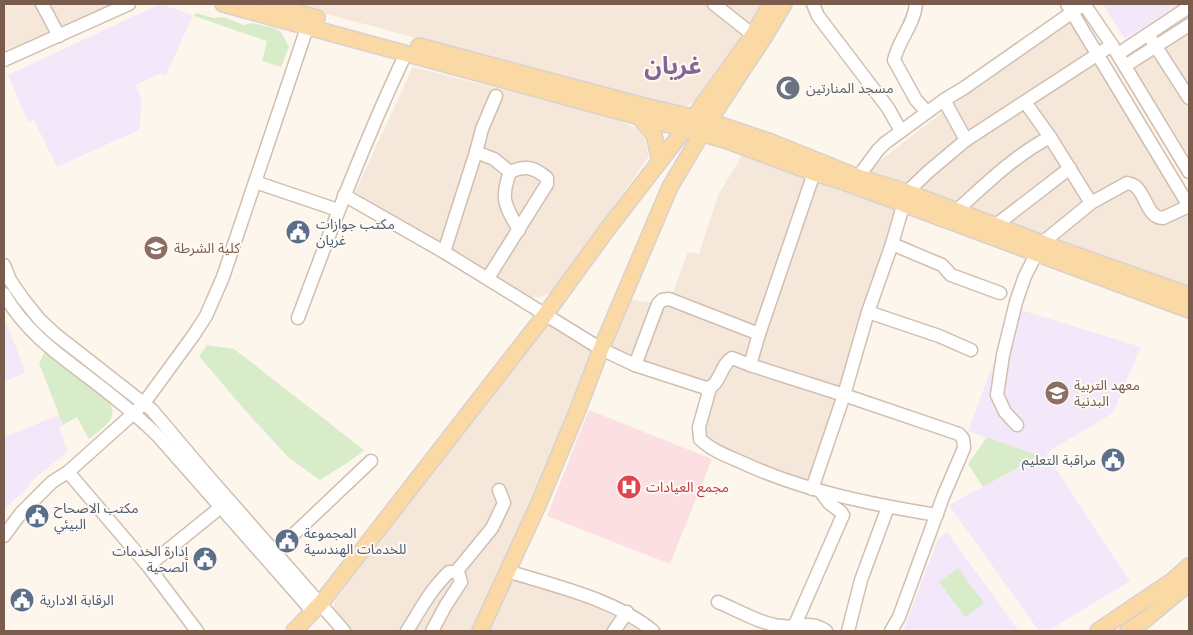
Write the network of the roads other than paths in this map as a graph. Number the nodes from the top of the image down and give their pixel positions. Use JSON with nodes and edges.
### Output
{"nodes":[{"id":1,"x":42,"y":4,"type":"edge"},
{"id":2,"x":129,"y":4,"type":"edge"},
{"id":3,"x":223,"y":4,"type":"edge"},
{"id":4,"x":265,"y":4,"type":"edge"},
{"id":5,"x":714,"y":4,"type":"edge"},
{"id":6,"x":771,"y":4,"type":"edge"},
{"id":7,"x":784,"y":4,"type":"edge"},
{"id":8,"x":813,"y":4,"type":"edge"},
{"id":9,"x":916,"y":4,"type":"edge"},
{"id":10,"x":1084,"y":4,"type":"edge"},
{"id":11,"x":1189,"y":7,"type":"edge"},
{"id":12,"x":1070,"y":8,"type":"edge"},
{"id":13,"x":309,"y":21,"type":"junction"},
{"id":14,"x":1189,"y":25,"type":"edge"},
{"id":15,"x":753,"y":34,"type":"junction"},
{"id":16,"x":1148,"y":34,"type":"junction"},
{"id":17,"x":59,"y":36,"type":"junction"},
{"id":18,"x":1155,"y":47,"type":"junction"},
{"id":19,"x":1115,"y":50,"type":"junction"},
{"id":20,"x":406,"y":53,"type":"junction"},
{"id":21,"x":1098,"y":54,"type":"junction"},
{"id":22,"x":4,"y":60,"type":"edge"},
{"id":23,"x":1125,"y":66,"type":"junction"},
{"id":24,"x":496,"y":96,"type":"dead end"},
{"id":25,"x":1189,"y":98,"type":"edge"},
{"id":26,"x":723,"y":100,"type":"junction"},
{"id":27,"x":944,"y":100,"type":"junction"},
{"id":28,"x":1025,"y":102,"type":"junction"},
{"id":29,"x":927,"y":112,"type":"junction"},
{"id":30,"x":694,"y":117,"type":"junction"},
{"id":31,"x":640,"y":118,"type":"junction"},
{"id":32,"x":709,"y":121,"type":"junction"},
{"id":33,"x":685,"y":129,"type":"junction"},
{"id":34,"x":735,"y":130,"type":"junction"},
{"id":35,"x":901,"y":132,"type":"junction"},
{"id":36,"x":701,"y":134,"type":"junction"},
{"id":37,"x":1050,"y":136,"type":"junction"},
{"id":38,"x":966,"y":140,"type":"junction"},
{"id":39,"x":476,"y":152,"type":"junction"},
{"id":40,"x":660,"y":161,"type":"junction"},
{"id":41,"x":1070,"y":168,"type":"junction"},
{"id":42,"x":510,"y":172,"type":"junction"},
{"id":43,"x":1189,"y":172,"type":"edge"},
{"id":44,"x":650,"y":174,"type":"junction"},
{"id":45,"x":814,"y":174,"type":"junction"},
{"id":46,"x":849,"y":177,"type":"junction"},
{"id":47,"x":255,"y":182,"type":"junction"},
{"id":48,"x":670,"y":188,"type":"junction"},
{"id":49,"x":344,"y":195,"type":"junction"},
{"id":50,"x":905,"y":199,"type":"junction"},
{"id":51,"x":1091,"y":203,"type":"junction"},
{"id":52,"x":1189,"y":206,"type":"edge"},
{"id":53,"x":338,"y":210,"type":"junction"},
{"id":54,"x":956,"y":211,"type":"junction"},
{"id":55,"x":996,"y":226,"type":"junction"},
{"id":56,"x":519,"y":230,"type":"junction"},
{"id":57,"x":892,"y":244,"type":"junction"},
{"id":58,"x":1040,"y":248,"type":"junction"},
{"id":59,"x":444,"y":252,"type":"junction"},
{"id":60,"x":4,"y":265,"type":"edge"},
{"id":61,"x":488,"y":278,"type":"junction"},
{"id":62,"x":1000,"y":293,"type":"dead end"},
{"id":63,"x":4,"y":294,"type":"edge"},
{"id":64,"x":1189,"y":295,"type":"edge"},
{"id":65,"x":1189,"y":310,"type":"edge"},
{"id":66,"x":868,"y":312,"type":"junction"},
{"id":67,"x":545,"y":315,"type":"junction"},
{"id":68,"x":298,"y":318,"type":"dead end"},
{"id":69,"x":759,"y":334,"type":"junction"},
{"id":70,"x":600,"y":349,"type":"junction"},
{"id":71,"x":971,"y":350,"type":"dead end"},
{"id":72,"x":636,"y":365,"type":"junction"},
{"id":73,"x":750,"y":365,"type":"junction"},
{"id":74,"x":710,"y":388,"type":"junction"},
{"id":75,"x":844,"y":394,"type":"junction"},
{"id":76,"x":144,"y":403,"type":"junction"},
{"id":77,"x":134,"y":413,"type":"junction"},
{"id":78,"x":1018,"y":425,"type":"dead end"},
{"id":79,"x":371,"y":461,"type":"dead end"},
{"id":80,"x":68,"y":472,"type":"junction"},
{"id":81,"x":499,"y":490,"type":"dead end"},
{"id":82,"x":816,"y":490,"type":"junction"},
{"id":83,"x":225,"y":504,"type":"junction"},
{"id":84,"x":888,"y":507,"type":"junction"},
{"id":85,"x":938,"y":514,"type":"junction"},
{"id":86,"x":4,"y":536,"type":"edge"},
{"id":87,"x":275,"y":552,"type":"junction"},
{"id":88,"x":148,"y":566,"type":"junction"},
{"id":89,"x":1189,"y":566,"type":"edge"},
{"id":90,"x":507,"y":571,"type":"junction"},
{"id":91,"x":456,"y":572,"type":"junction"},
{"id":92,"x":1189,"y":584,"type":"edge"},
{"id":93,"x":718,"y":602,"type":"dead end"},
{"id":94,"x":317,"y":608,"type":"junction"},
{"id":95,"x":1131,"y":609,"type":"junction"},
{"id":96,"x":627,"y":612,"type":"junction"},
{"id":97,"x":1118,"y":618,"type":"junction"},
{"id":98,"x":794,"y":627,"type":"junction"},
{"id":99,"x":1144,"y":627,"type":"edge"},
{"id":100,"x":197,"y":631,"type":"edge"},
{"id":101,"x":294,"y":631,"type":"edge"},
{"id":102,"x":344,"y":631,"type":"edge"},
{"id":103,"x":407,"y":631,"type":"edge"},
{"id":104,"x":432,"y":631,"type":"edge"},
{"id":105,"x":480,"y":631,"type":"edge"},
{"id":106,"x":614,"y":631,"type":"edge"},
{"id":107,"x":654,"y":631,"type":"edge"},
{"id":108,"x":826,"y":631,"type":"edge"},
{"id":109,"x":848,"y":631,"type":"edge"},
{"id":110,"x":891,"y":631,"type":"edge"},
{"id":111,"x":1098,"y":631,"type":"edge"},
{"id":112,"x":1128,"y":631,"type":"edge"}],
"edges":[{"from":1,"to":17,"type":"street"},
{"from":2,"to":17,"type":"street"},
{"from":3,"to":13,"type":"main road"},
{"from":4,"to":13,"type":"main road"},
{"from":5,"to":15,"type":"street"},
{"from":6,"to":15,"type":"main road"},
{"from":7,"to":26,"type":"main road"},
{"from":8,"to":35,"type":"street"},
{"from":9,"to":29,"type":"street"},
{"from":10,"to":12,"type":"street"},
{"from":10,"to":19,"type":"street"},
{"from":11,"to":16,"type":"street"},
{"from":12,"to":21,"type":"street"},
{"from":12,"to":27,"type":"street"},
{"from":13,"to":20,"type":"main road"},
{"from":13,"to":30,"type":"main road"},
{"from":13,"to":47,"type":"street"},
{"from":14,"to":18,"type":"street"},
{"from":15,"to":30,"type":"main road"},
{"from":16,"to":18,"type":"street"},
{"from":16,"to":19,"type":"street"},
{"from":17,"to":22,"type":"street"},
{"from":18,"to":23,"type":"street"},
{"from":18,"to":25,"type":"street"},
{"from":19,"to":21,"type":"street"},
{"from":19,"to":23,"type":"street"},
{"from":20,"to":31,"type":"main road"},
{"from":20,"to":49,"type":"street"},
{"from":21,"to":28,"type":"street"},
{"from":21,"to":52,"type":"street"},
{"from":23,"to":43,"type":"street"},
{"from":24,"to":39,"type":"street"},
{"from":26,"to":32,"type":"main road"},
{"from":26,"to":34,"type":"main road"},
{"from":27,"to":29,"type":"street"},
{"from":27,"to":38,"type":"street"},
{"from":28,"to":37,"type":"street"},
{"from":28,"to":38,"type":"street"},
{"from":29,"to":35,"type":"street"},
{"from":30,"to":32,"type":"main road"},
{"from":30,"to":33,"type":"main road"},
{"from":31,"to":33,"type":"main road"},
{"from":31,"to":40,"type":"main road"},
{"from":32,"to":34,"type":"main road"},
{"from":32,"to":36,"type":"main road"},
{"from":33,"to":36,"type":"main road"},
{"from":33,"to":40,"type":"main road"},
{"from":34,"to":46,"type":"main road"},
{"from":35,"to":46,"type":"street"},
{"from":36,"to":45,"type":"main road"},
{"from":36,"to":48,"type":"main road"},
{"from":37,"to":41,"type":"street"},
{"from":37,"to":54,"type":"street"},
{"from":38,"to":50,"type":"street"},
{"from":39,"to":42,"type":"street"},
{"from":39,"to":59,"type":"street"},
{"from":40,"to":44,"type":"main road"},
{"from":41,"to":51,"type":"street"},
{"from":41,"to":55,"type":"street"},
{"from":42,"to":56,"type":"street"},
{"from":42,"to":56,"type":"street"},
{"from":44,"to":48,"type":"main road"},
{"from":44,"to":67,"type":"main road"},
{"from":45,"to":46,"type":"main road"},
{"from":45,"to":69,"type":"street"},
{"from":46,"to":50,"type":"main road"},
{"from":47,"to":53,"type":"street"},
{"from":47,"to":76,"type":"street"},
{"from":48,"to":70,"type":"main road"},
{"from":49,"to":53,"type":"street"},
{"from":49,"to":59,"type":"street"},
{"from":50,"to":54,"type":"main road"},
{"from":50,"to":57,"type":"street"},
{"from":50,"to":58,"type":"main road"},
{"from":51,"to":52,"type":"street"},
{"from":51,"to":58,"type":"street"},
{"from":53,"to":68,"type":"street"},
{"from":54,"to":55,"type":"main road"},
{"from":55,"to":58,"type":"main road"},
{"from":56,"to":61,"type":"street"},
{"from":57,"to":62,"type":"street"},
{"from":57,"to":66,"type":"street"},
{"from":58,"to":64,"type":"main road"},
{"from":58,"to":65,"type":"main road"},
{"from":58,"to":78,"type":"street"},
{"from":59,"to":61,"type":"street"},
{"from":60,"to":76,"type":"street"},
{"from":61,"to":67,"type":"street"},
{"from":63,"to":77,"type":"street"},
{"from":66,"to":71,"type":"street"},
{"from":66,"to":75,"type":"street"},
{"from":67,"to":70,"type":"street"},
{"from":67,"to":94,"type":"main road"},
{"from":69,"to":72,"type":"street"},
{"from":69,"to":73,"type":"street"},
{"from":70,"to":72,"type":"street"},
{"from":70,"to":90,"type":"main road"},
{"from":72,"to":74,"type":"street"},
{"from":73,"to":74,"type":"street"},
{"from":73,"to":75,"type":"street"},
{"from":74,"to":82,"type":"street"},
{"from":75,"to":82,"type":"street"},
{"from":75,"to":85,"type":"street"},
{"from":76,"to":77,"type":"street"},
{"from":76,"to":83,"type":"street"},
{"from":77,"to":80,"type":"street"},
{"from":77,"to":83,"type":"street"},
{"from":79,"to":87,"type":"street"},
{"from":80,"to":86,"type":"street"},
{"from":80,"to":88,"type":"street"},
{"from":81,"to":91,"type":"street"},
{"from":82,"to":84,"type":"street"},
{"from":82,"to":98,"type":"street"},
{"from":83,"to":87,"type":"street"},
{"from":83,"to":88,"type":"street"},
{"from":83,"to":94,"type":"street"},
{"from":84,"to":85,"type":"street"},
{"from":84,"to":109,"type":"street"},
{"from":85,"to":110,"type":"street"},
{"from":87,"to":94,"type":"street"},
{"from":88,"to":100,"type":"street"},
{"from":89,"to":95,"type":"main road"},
{"from":90,"to":96,"type":"street"},
{"from":90,"to":105,"type":"main road"},
{"from":91,"to":103,"type":"street"},
{"from":91,"to":104,"type":"street"},
{"from":92,"to":99,"type":"main road"},
{"from":93,"to":98,"type":"street"},
{"from":94,"to":101,"type":"main road"},
{"from":94,"to":102,"type":"street"},
{"from":95,"to":97,"type":"main road"},
{"from":95,"to":99,"type":"main road"},
{"from":96,"to":106,"type":"street"},
{"from":96,"to":107,"type":"street"},
{"from":97,"to":111,"type":"main road"},
{"from":97,"to":112,"type":"main road"},
{"from":98,"to":108,"type":"street"},
{"from":99,"to":112,"type":"main road"}]}
